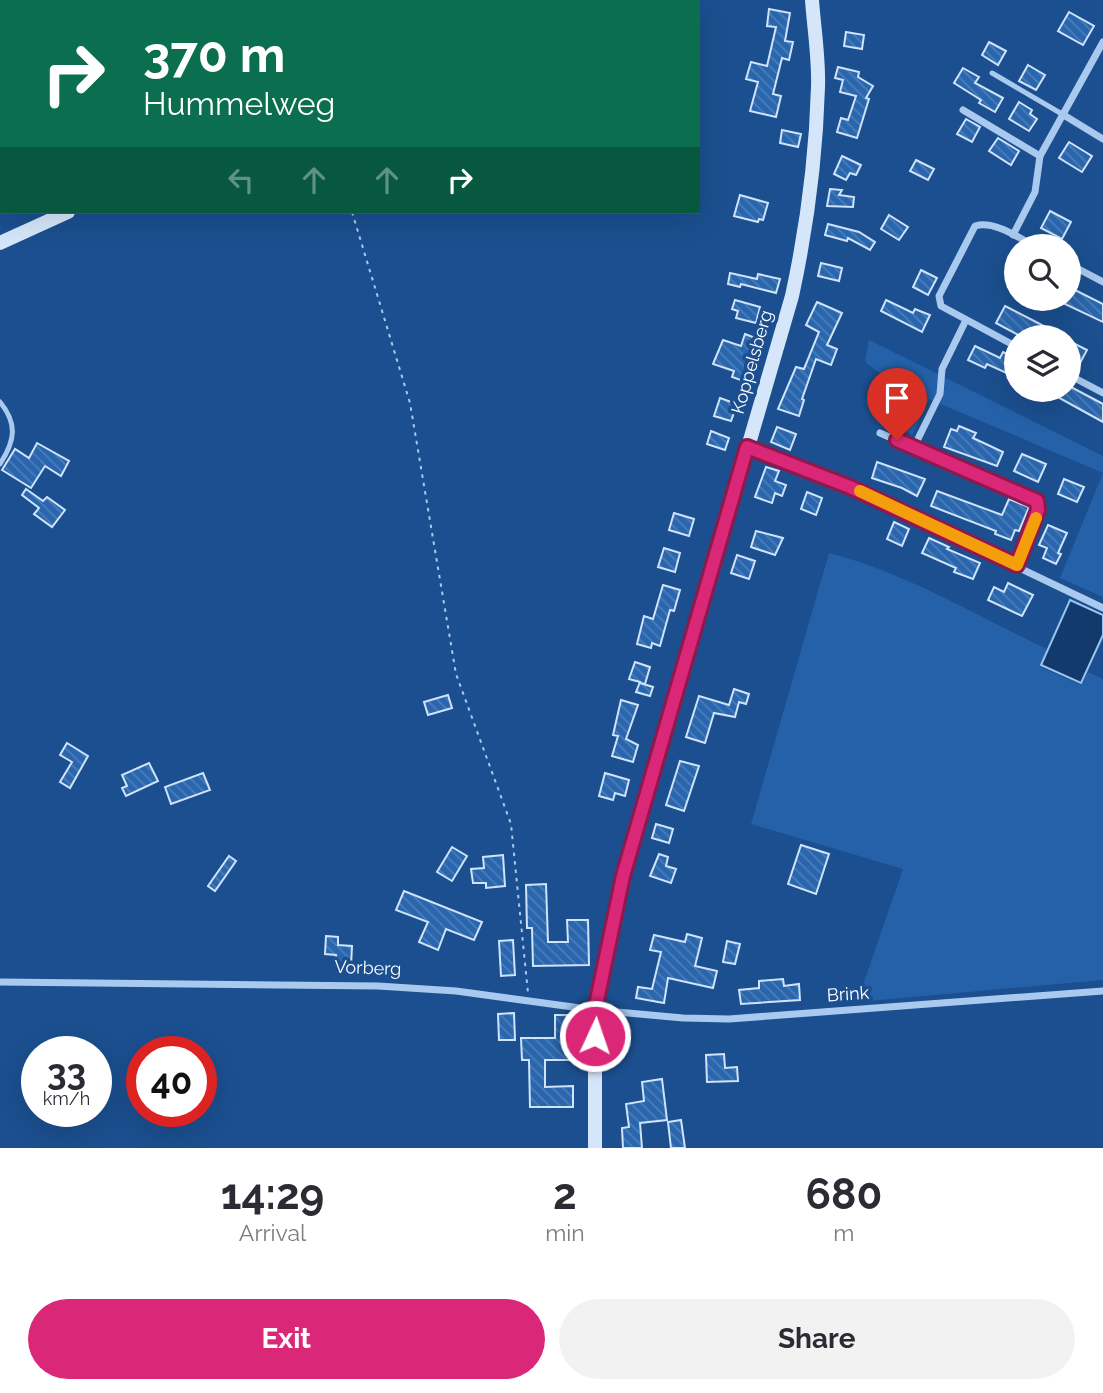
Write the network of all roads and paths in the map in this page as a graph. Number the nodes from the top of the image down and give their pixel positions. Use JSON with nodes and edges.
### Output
{"nodes":[{"id":1,"x":812,"y":0,"type":"edge"},
{"id":2,"x":1103,"y":42,"type":"edge"},
{"id":3,"x":992,"y":72,"type":"dead end"},
{"id":4,"x":963,"y":110,"type":"dead end"},
{"id":5,"x":1062,"y":114,"type":"junction"},
{"id":6,"x":1103,"y":139,"type":"edge"},
{"id":7,"x":1040,"y":156,"type":"junction"},
{"id":8,"x":64,"y":214,"type":"edge"},
{"id":9,"x":353,"y":214,"type":"edge"},
{"id":10,"x":1010,"y":234,"type":"edge"},
{"id":11,"x":1014,"y":234,"type":"edge"},
{"id":12,"x":0,"y":243,"type":"edge"},
{"id":13,"x":1081,"y":270,"type":"edge"},
{"id":14,"x":1103,"y":282,"type":"edge"},
{"id":15,"x":966,"y":320,"type":"junction"},
{"id":16,"x":1004,"y":340,"type":"edge"},
{"id":17,"x":1081,"y":381,"type":"edge"},
{"id":18,"x":1103,"y":393,"type":"edge"},
{"id":19,"x":0,"y":401,"type":"edge"},
{"id":20,"x":880,"y":432,"type":"dead end"},
{"id":21,"x":747,"y":447,"type":"junction"},
{"id":22,"x":914,"y":447,"type":"junction"},
{"id":23,"x":0,"y":464,"type":"edge"},
{"id":24,"x":1017,"y":565,"type":"junction"},
{"id":25,"x":1103,"y":608,"type":"edge"},
{"id":26,"x":0,"y":982,"type":"edge"},
{"id":27,"x":1103,"y":991,"type":"edge"},
{"id":28,"x":528,"y":1001,"type":"junction"},
{"id":29,"x":595,"y":1010,"type":"junction"},
{"id":30,"x":595,"y":1148,"type":"edge"}],
"edges":[{"from":1,"to":21,"type":"street","name":"Koppelsberg"},
{"from":2,"to":5,"type":"street"},
{"from":3,"to":5,"type":"lane"},
{"from":4,"to":7,"type":"street"},
{"from":5,"to":6,"type":"street"},
{"from":5,"to":7,"type":"street"},
{"from":7,"to":11,"type":"street"},
{"from":8,"to":12,"type":"street"},
{"from":9,"to":28,"type":"path"},
{"from":10,"to":15,"type":"street"},
{"from":13,"to":14,"type":"street"},
{"from":15,"to":16,"type":"street"},
{"from":15,"to":22,"type":"street"},
{"from":17,"to":18,"type":"street"},
{"from":19,"to":23,"type":"lane"},
{"from":20,"to":22,"type":"street"},
{"from":21,"to":24,"type":"street"},
{"from":21,"to":29,"type":"street","name":"Koppelsberg"},
{"from":22,"to":24,"type":"street"},
{"from":24,"to":25,"type":"street"},
{"from":26,"to":28,"type":"street","name":"Vorberg"},
{"from":27,"to":29,"type":"street","name":"Brink"},
{"from":28,"to":29,"type":"street","name":"Vorberg"},
{"from":29,"to":30,"type":"street"}]}
